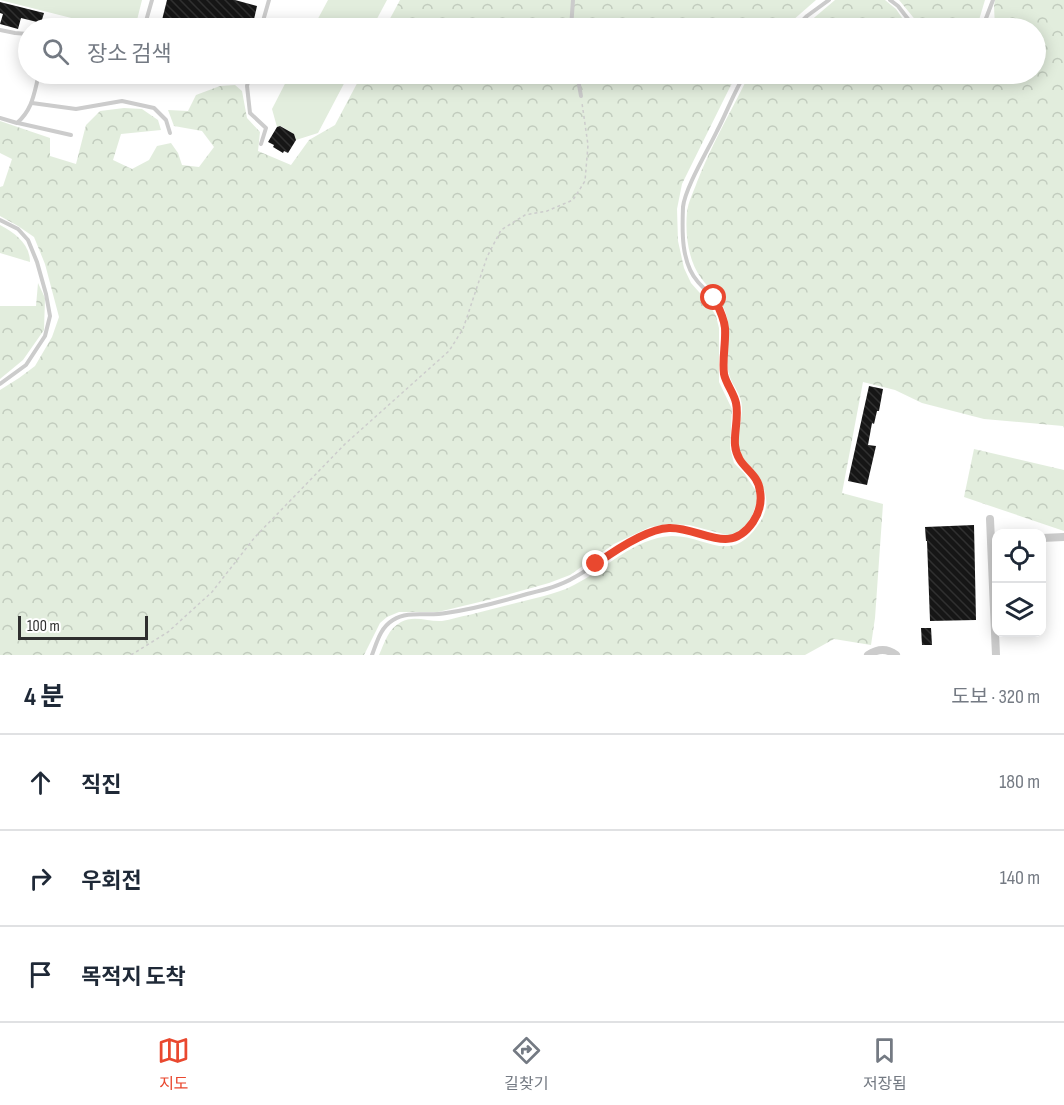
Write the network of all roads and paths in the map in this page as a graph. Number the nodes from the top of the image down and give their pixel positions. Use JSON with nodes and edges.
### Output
{"nodes":[{"id":1,"x":152,"y":0,"type":"edge"},
{"id":2,"x":269,"y":0,"type":"edge"},
{"id":3,"x":573,"y":0,"type":"edge"},
{"id":4,"x":828,"y":0,"type":"edge"},
{"id":5,"x":890,"y":0,"type":"edge"},
{"id":6,"x":993,"y":0,"type":"edge"},
{"id":7,"x":147,"y":18,"type":"edge"},
{"id":8,"x":264,"y":18,"type":"edge"},
{"id":9,"x":572,"y":18,"type":"edge"},
{"id":10,"x":805,"y":18,"type":"edge"},
{"id":11,"x":907,"y":18,"type":"edge"},
{"id":12,"x":986,"y":18,"type":"edge"},
{"id":13,"x":0,"y":30,"type":"edge"},
{"id":14,"x":18,"y":33,"type":"edge"},
{"id":15,"x":37,"y":84,"type":"edge"},
{"id":16,"x":248,"y":84,"type":"edge"},
{"id":17,"x":579,"y":84,"type":"edge"},
{"id":18,"x":740,"y":84,"type":"edge"},
{"id":19,"x":581,"y":96,"type":"joint"},
{"id":20,"x":32,"y":103,"type":"junction"},
{"id":21,"x":0,"y":118,"type":"edge"},
{"id":22,"x":17,"y":123,"type":"junction"},
{"id":23,"x":170,"y":133,"type":"dead end"},
{"id":24,"x":71,"y":135,"type":"dead end"},
{"id":25,"x":261,"y":144,"type":"dead end"},
{"id":26,"x":0,"y":220,"type":"edge"},
{"id":27,"x":0,"y":384,"type":"edge"},
{"id":28,"x":990,"y":519,"type":"dead end"},
{"id":29,"x":992,"y":529,"type":"edge"},
{"id":30,"x":1064,"y":537,"type":"edge"},
{"id":31,"x":1046,"y":538,"type":"edge"},
{"id":32,"x":995,"y":583,"type":"edge"},
{"id":33,"x":131,"y":655,"type":"edge"},
{"id":34,"x":372,"y":655,"type":"edge"},
{"id":35,"x":868,"y":655,"type":"edge"},
{"id":36,"x":896,"y":655,"type":"edge"},
{"id":37,"x":996,"y":655,"type":"edge"}],
"edges":[{"from":1,"to":7,"type":"lane"},
{"from":2,"to":8,"type":"lane"},
{"from":3,"to":9,"type":"lane"},
{"from":4,"to":10,"type":"lane"},
{"from":5,"to":11,"type":"lane"},
{"from":6,"to":12,"type":"lane"},
{"from":13,"to":14,"type":"lane"},
{"from":15,"to":20,"type":"lane"},
{"from":16,"to":25,"type":"lane"},
{"from":17,"to":19,"type":"lane"},
{"from":18,"to":34,"type":"lane"},
{"from":19,"to":33,"type":"path"},
{"from":20,"to":22,"type":"lane"},
{"from":20,"to":23,"type":"lane"},
{"from":21,"to":22,"type":"lane"},
{"from":22,"to":24,"type":"lane"},
{"from":26,"to":27,"type":"lane"},
{"from":28,"to":29,"type":"street"},
{"from":30,"to":31,"type":"street"},
{"from":32,"to":37,"type":"street"},
{"from":35,"to":36,"type":"street"}]}
